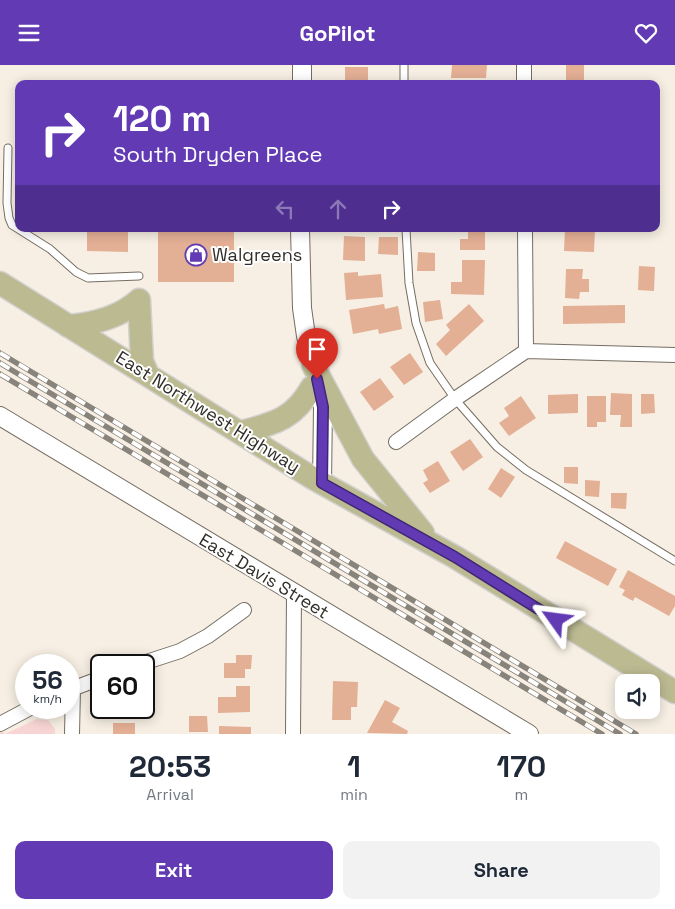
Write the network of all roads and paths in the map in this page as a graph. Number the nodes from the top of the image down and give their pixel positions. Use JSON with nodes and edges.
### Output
{"nodes":[{"id":1,"x":302,"y":65,"type":"edge"},
{"id":2,"x":404,"y":65,"type":"edge"},
{"id":3,"x":524,"y":65,"type":"edge"},
{"id":4,"x":302,"y":80,"type":"edge"},
{"id":5,"x":404,"y":80,"type":"edge"},
{"id":6,"x":524,"y":80,"type":"edge"},
{"id":7,"x":8,"y":148,"type":"dead end"},
{"id":8,"x":15,"y":227,"type":"edge"},
{"id":9,"x":23,"y":232,"type":"edge"},
{"id":10,"x":300,"y":232,"type":"edge"},
{"id":11,"x":406,"y":232,"type":"edge"},
{"id":12,"x":525,"y":232,"type":"edge"},
{"id":13,"x":139,"y":276,"type":"dead end"},
{"id":14,"x":0,"y":283,"type":"edge"},
{"id":15,"x":68,"y":326,"type":"junction"},
{"id":16,"x":526,"y":351,"type":"junction"},
{"id":17,"x":675,"y":355,"type":"edge"},
{"id":18,"x":313,"y":365,"type":"junction"},
{"id":19,"x":148,"y":375,"type":"junction"},
{"id":20,"x":312,"y":387,"type":"junction"},
{"id":21,"x":454,"y":399,"type":"junction"},
{"id":22,"x":0,"y":416,"type":"edge"},
{"id":23,"x":242,"y":432,"type":"junction"},
{"id":24,"x":396,"y":442,"type":"dead end"},
{"id":25,"x":317,"y":480,"type":"junction"},
{"id":26,"x":435,"y":547,"type":"junction"},
{"id":27,"x":675,"y":561,"type":"edge"},
{"id":28,"x":294,"y":594,"type":"junction"},
{"id":29,"x":244,"y":610,"type":"dead end"},
{"id":30,"x":155,"y":659,"type":"edge"},
{"id":31,"x":675,"y":692,"type":"edge"},
{"id":32,"x":15,"y":715,"type":"edge"},
{"id":33,"x":72,"y":719,"type":"edge"},
{"id":34,"x":1,"y":722,"type":"edge"},
{"id":35,"x":72,"y":734,"type":"edge"},
{"id":36,"x":293,"y":734,"type":"edge"},
{"id":37,"x":529,"y":734,"type":"edge"}],
"edges":[{"from":1,"to":4,"type":"street"},
{"from":2,"to":5,"type":"lane"},
{"from":3,"to":6,"type":"street"},
{"from":7,"to":8,"type":"lane"},
{"from":9,"to":13,"type":"lane"},
{"from":10,"to":18,"type":"street"},
{"from":11,"to":21,"type":"lane"},
{"from":12,"to":16,"type":"street"},
{"from":14,"to":15,"type":"main road","name":"East Northwest Highway"},
{"from":15,"to":19,"type":"main road","name":"East Northwest Highway"},
{"from":15,"to":19,"type":"main road"},
{"from":16,"to":17,"type":"street"},
{"from":16,"to":21,"type":"street"},
{"from":18,"to":20,"type":"street"},
{"from":18,"to":25,"type":"street"},
{"from":18,"to":26,"type":"main road"},
{"from":19,"to":23,"type":"main road","name":"East Northwest Highway"},
{"from":20,"to":23,"type":"main road"},
{"from":20,"to":25,"type":"street"},
{"from":21,"to":24,"type":"street"},
{"from":21,"to":27,"type":"lane"},
{"from":22,"to":28,"type":"street","name":"East Davis Street"},
{"from":23,"to":25,"type":"main road","name":"East Northwest Highway"},
{"from":25,"to":26,"type":"main road","name":"East Northwest Highway"},
{"from":26,"to":31,"type":"main road","name":"East Northwest Highway"},
{"from":28,"to":36,"type":"street"},
{"from":28,"to":37,"type":"street","name":"East Davis Street"},
{"from":29,"to":30,"type":"street"},
{"from":32,"to":34,"type":"street"},
{"from":33,"to":35,"type":"street"}]}
